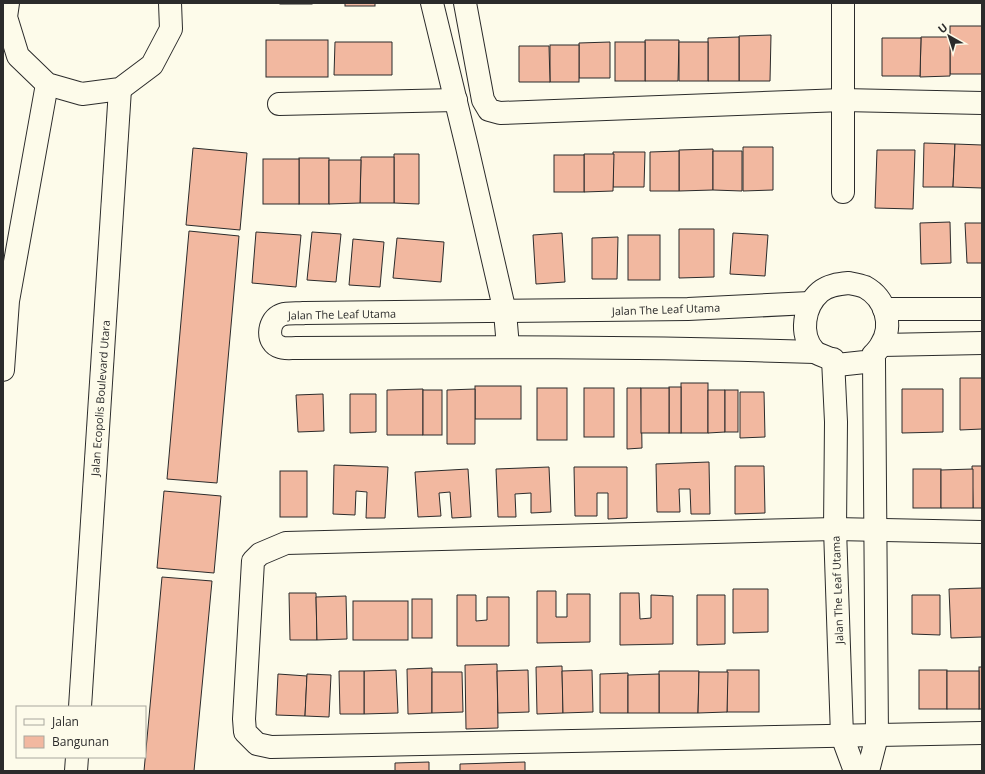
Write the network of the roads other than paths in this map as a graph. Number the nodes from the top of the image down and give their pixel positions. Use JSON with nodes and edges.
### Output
{"nodes":[{"id":1,"x":8,"y":3,"type":"edge"},
{"id":2,"x":170,"y":3,"type":"edge"},
{"id":3,"x":432,"y":3,"type":"edge"},
{"id":4,"x":465,"y":3,"type":"edge"},
{"id":5,"x":843,"y":3,"type":"edge"},
{"id":6,"x":47,"y":84,"type":"junction"},
{"id":7,"x":120,"y":89,"type":"junction"},
{"id":8,"x":456,"y":100,"type":"junction"},
{"id":9,"x":843,"y":100,"type":"junction"},
{"id":10,"x":982,"y":103,"type":"edge"},
{"id":11,"x":280,"y":104,"type":"dead end"},
{"id":12,"x":843,"y":192,"type":"dead end"},
{"id":13,"x":810,"y":303,"type":"junction"},
{"id":14,"x":884,"y":309,"type":"junction"},
{"id":15,"x":982,"y":309,"type":"edge"},
{"id":16,"x":505,"y":312,"type":"junction"},
{"id":17,"x":982,"y":343,"type":"edge"},
{"id":18,"x":508,"y":347,"type":"junction"},
{"id":19,"x":878,"y":353,"type":"junction"},
{"id":20,"x":824,"y":355,"type":"junction"},
{"id":21,"x":3,"y":370,"type":"edge"},
{"id":22,"x":835,"y":529,"type":"junction"},
{"id":23,"x":875,"y":530,"type":"junction"},
{"id":24,"x":982,"y":532,"type":"edge"},
{"id":25,"x":80,"y":706,"type":"edge"},
{"id":26,"x":982,"y":733,"type":"edge"},
{"id":27,"x":842,"y":736,"type":"junction"},
{"id":28,"x":876,"y":736,"type":"junction"},
{"id":29,"x":77,"y":758,"type":"edge"},
{"id":30,"x":76,"y":771,"type":"edge"},
{"id":31,"x":855,"y":771,"type":"edge"},
{"id":32,"x":868,"y":771,"type":"edge"}],
"edges":[{"from":1,"to":6,"type":"street"},
{"from":2,"to":7,"type":"street"},
{"from":3,"to":8,"type":"street"},
{"from":4,"to":9,"type":"street"},
{"from":5,"to":9,"type":"street"},
{"from":6,"to":7,"type":"street"},
{"from":6,"to":21,"type":"street"},
{"from":7,"to":25,"type":"street","name":"Jalan Ecopolis Boulevard Utara"},
{"from":8,"to":11,"type":"street"},
{"from":8,"to":16,"type":"street"},
{"from":9,"to":10,"type":"street"},
{"from":9,"to":12,"type":"street"},
{"from":13,"to":14,"type":"street"},
{"from":13,"to":16,"type":"street","name":"Jalan The Leaf Utama"},
{"from":13,"to":20,"type":"street"},
{"from":14,"to":15,"type":"street"},
{"from":14,"to":19,"type":"street"},
{"from":16,"to":18,"type":"street"},
{"from":16,"to":18,"type":"street","name":"Jalan The Leaf Utama"},
{"from":17,"to":19,"type":"street"},
{"from":18,"to":20,"type":"street","name":"Jalan The Leaf Utama"},
{"from":19,"to":20,"type":"street"},
{"from":19,"to":23,"type":"street"},
{"from":20,"to":22,"type":"street","name":"Jalan The Leaf Utama"},
{"from":22,"to":23,"type":"street"},
{"from":22,"to":27,"type":"street","name":"Jalan The Leaf Utama"},
{"from":22,"to":27,"type":"street"},
{"from":23,"to":24,"type":"street"},
{"from":23,"to":28,"type":"street"},
{"from":26,"to":28,"type":"street"},
{"from":27,"to":28,"type":"street"},
{"from":27,"to":31,"type":"street","name":"Jalan The Leaf Utama"},
{"from":28,"to":32,"type":"street"},
{"from":29,"to":30,"type":"street"}]}
